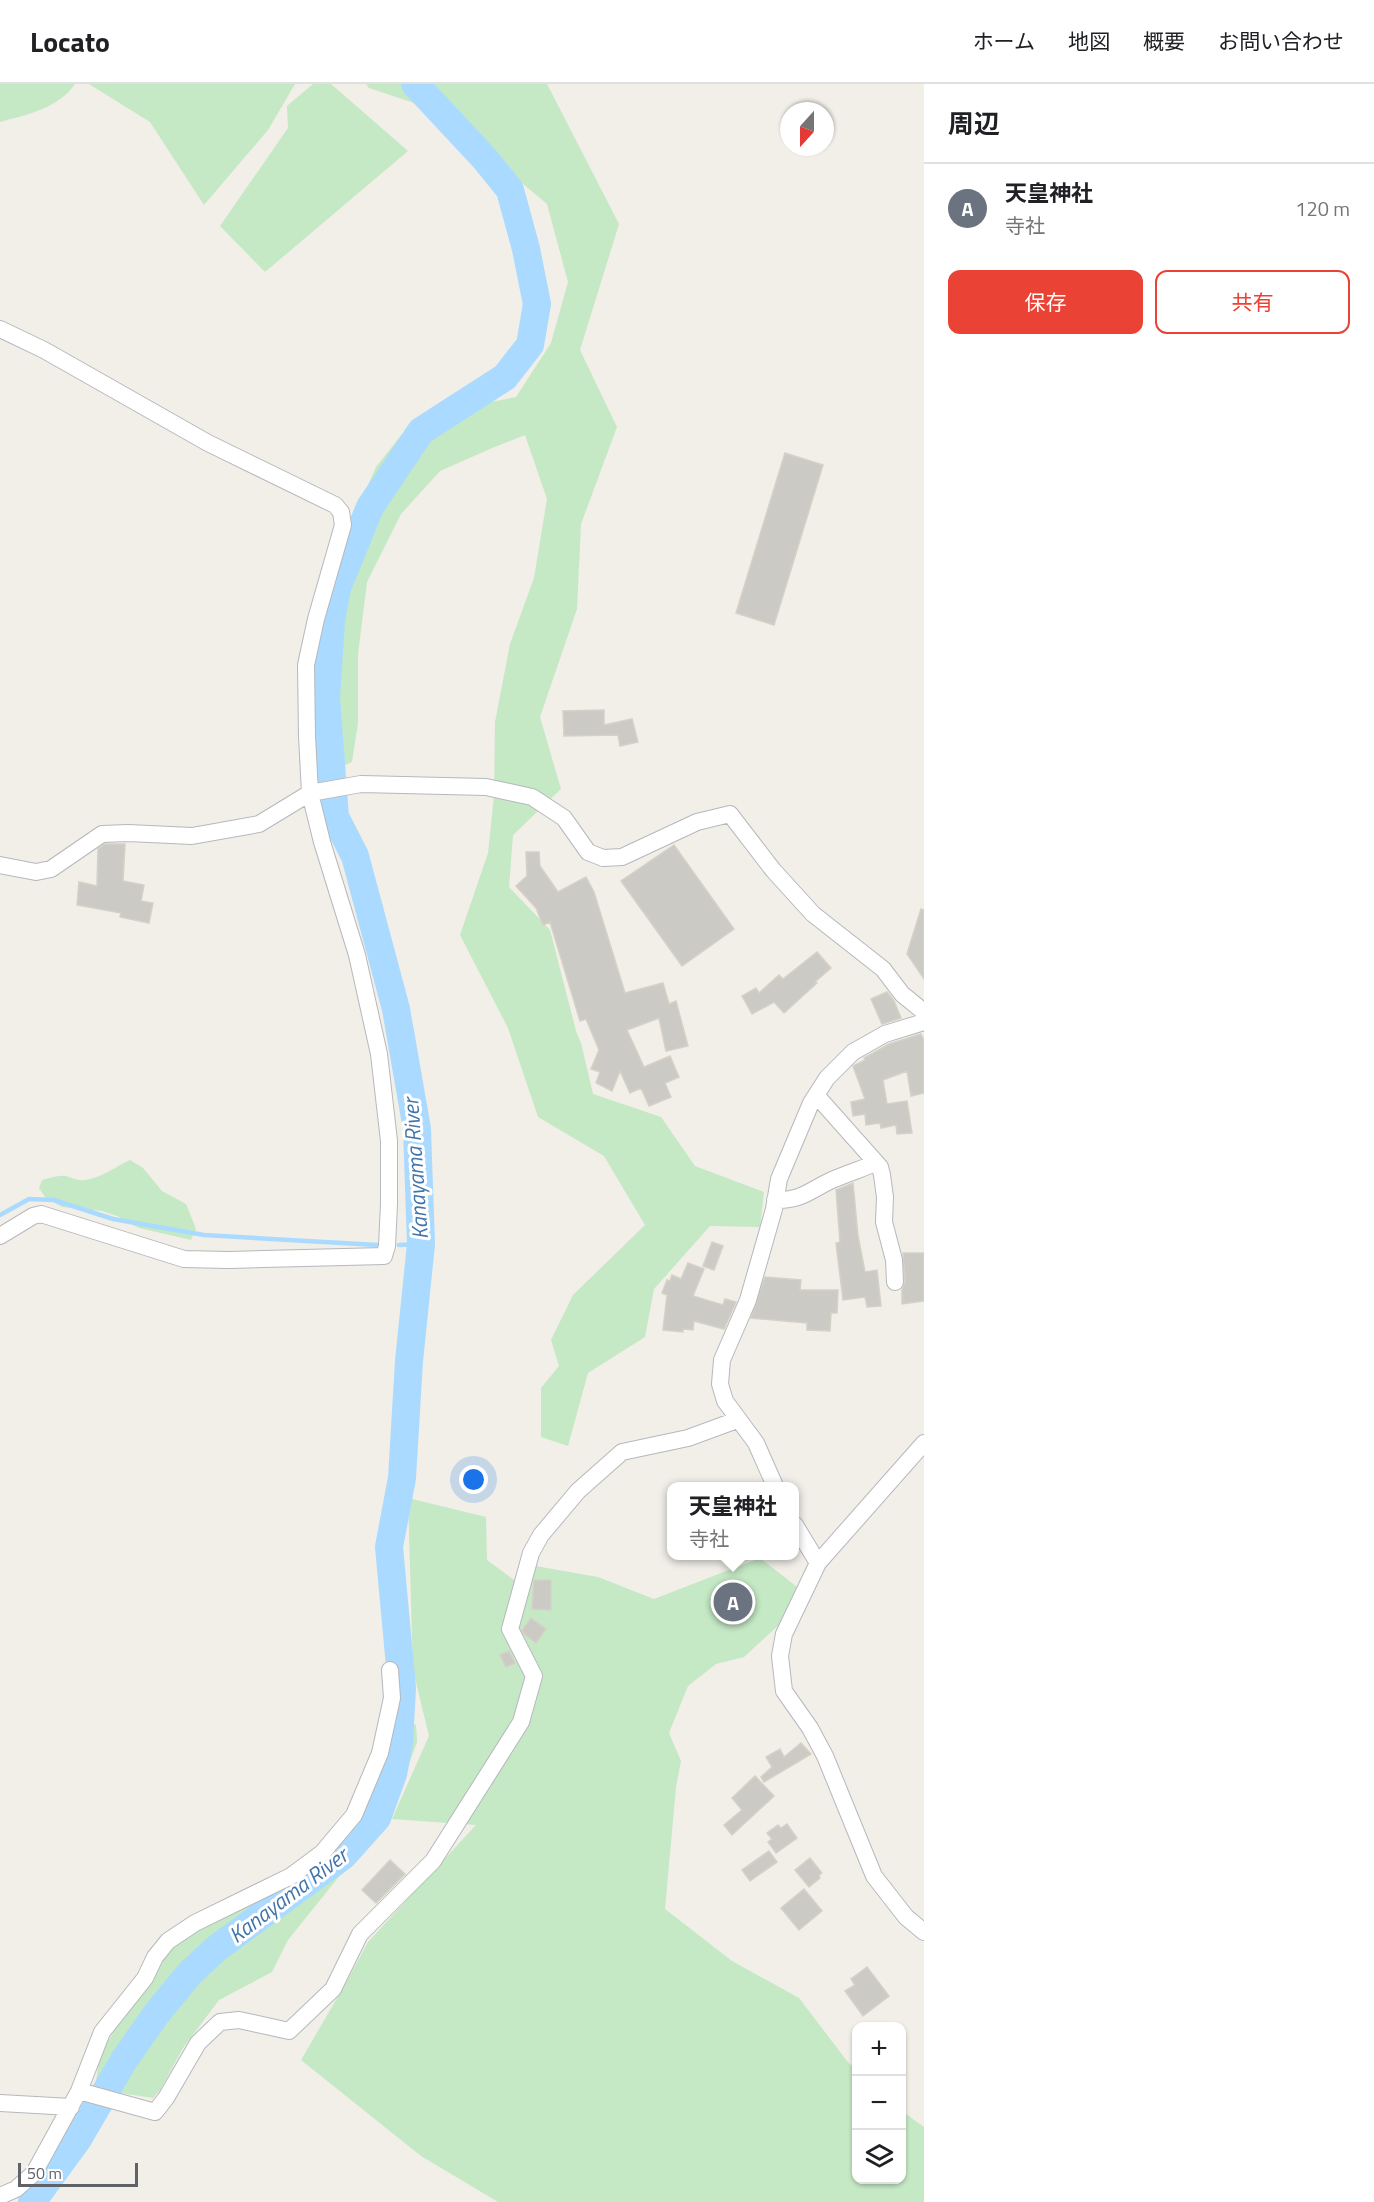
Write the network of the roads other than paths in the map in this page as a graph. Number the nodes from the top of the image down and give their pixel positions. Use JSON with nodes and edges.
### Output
{"nodes":[{"id":1,"x":0,"y":329,"type":"edge"},
{"id":2,"x":314,"y":791,"type":"junction"},
{"id":3,"x":0,"y":864,"type":"edge"},
{"id":4,"x":924,"y":1012,"type":"edge"},
{"id":5,"x":924,"y":1022,"type":"edge"},
{"id":6,"x":816,"y":1095,"type":"junction"},
{"id":7,"x":876,"y":1163,"type":"junction"},
{"id":8,"x":776,"y":1200,"type":"junction"},
{"id":9,"x":0,"y":1236,"type":"edge"},
{"id":10,"x":895,"y":1281,"type":"dead end"},
{"id":11,"x":737,"y":1419,"type":"junction"},
{"id":12,"x":924,"y":1443,"type":"edge"},
{"id":13,"x":773,"y":1482,"type":"edge"},
{"id":14,"x":799,"y":1532,"type":"edge"},
{"id":15,"x":818,"y":1563,"type":"junction"},
{"id":16,"x":390,"y":1670,"type":"dead end"},
{"id":17,"x":924,"y":1932,"type":"edge"},
{"id":18,"x":79,"y":2091,"type":"junction"},
{"id":19,"x":0,"y":2103,"type":"edge"},
{"id":20,"x":71,"y":2107,"type":"junction"},
{"id":21,"x":0,"y":2196,"type":"edge"}],
"edges":[{"from":1,"to":2,"type":"street"},
{"from":2,"to":3,"type":"street"},
{"from":2,"to":4,"type":"street"},
{"from":2,"to":9,"type":"street"},
{"from":5,"to":6,"type":"street"},
{"from":6,"to":7,"type":"street"},
{"from":6,"to":8,"type":"street"},
{"from":7,"to":8,"type":"street"},
{"from":7,"to":10,"type":"street"},
{"from":8,"to":11,"type":"street"},
{"from":11,"to":13,"type":"street"},
{"from":11,"to":18,"type":"street"},
{"from":12,"to":15,"type":"street"},
{"from":14,"to":15,"type":"street"},
{"from":15,"to":17,"type":"street"},
{"from":16,"to":18,"type":"street"},
{"from":18,"to":20,"type":"street"},
{"from":19,"to":20,"type":"street"},
{"from":20,"to":21,"type":"street"}]}
